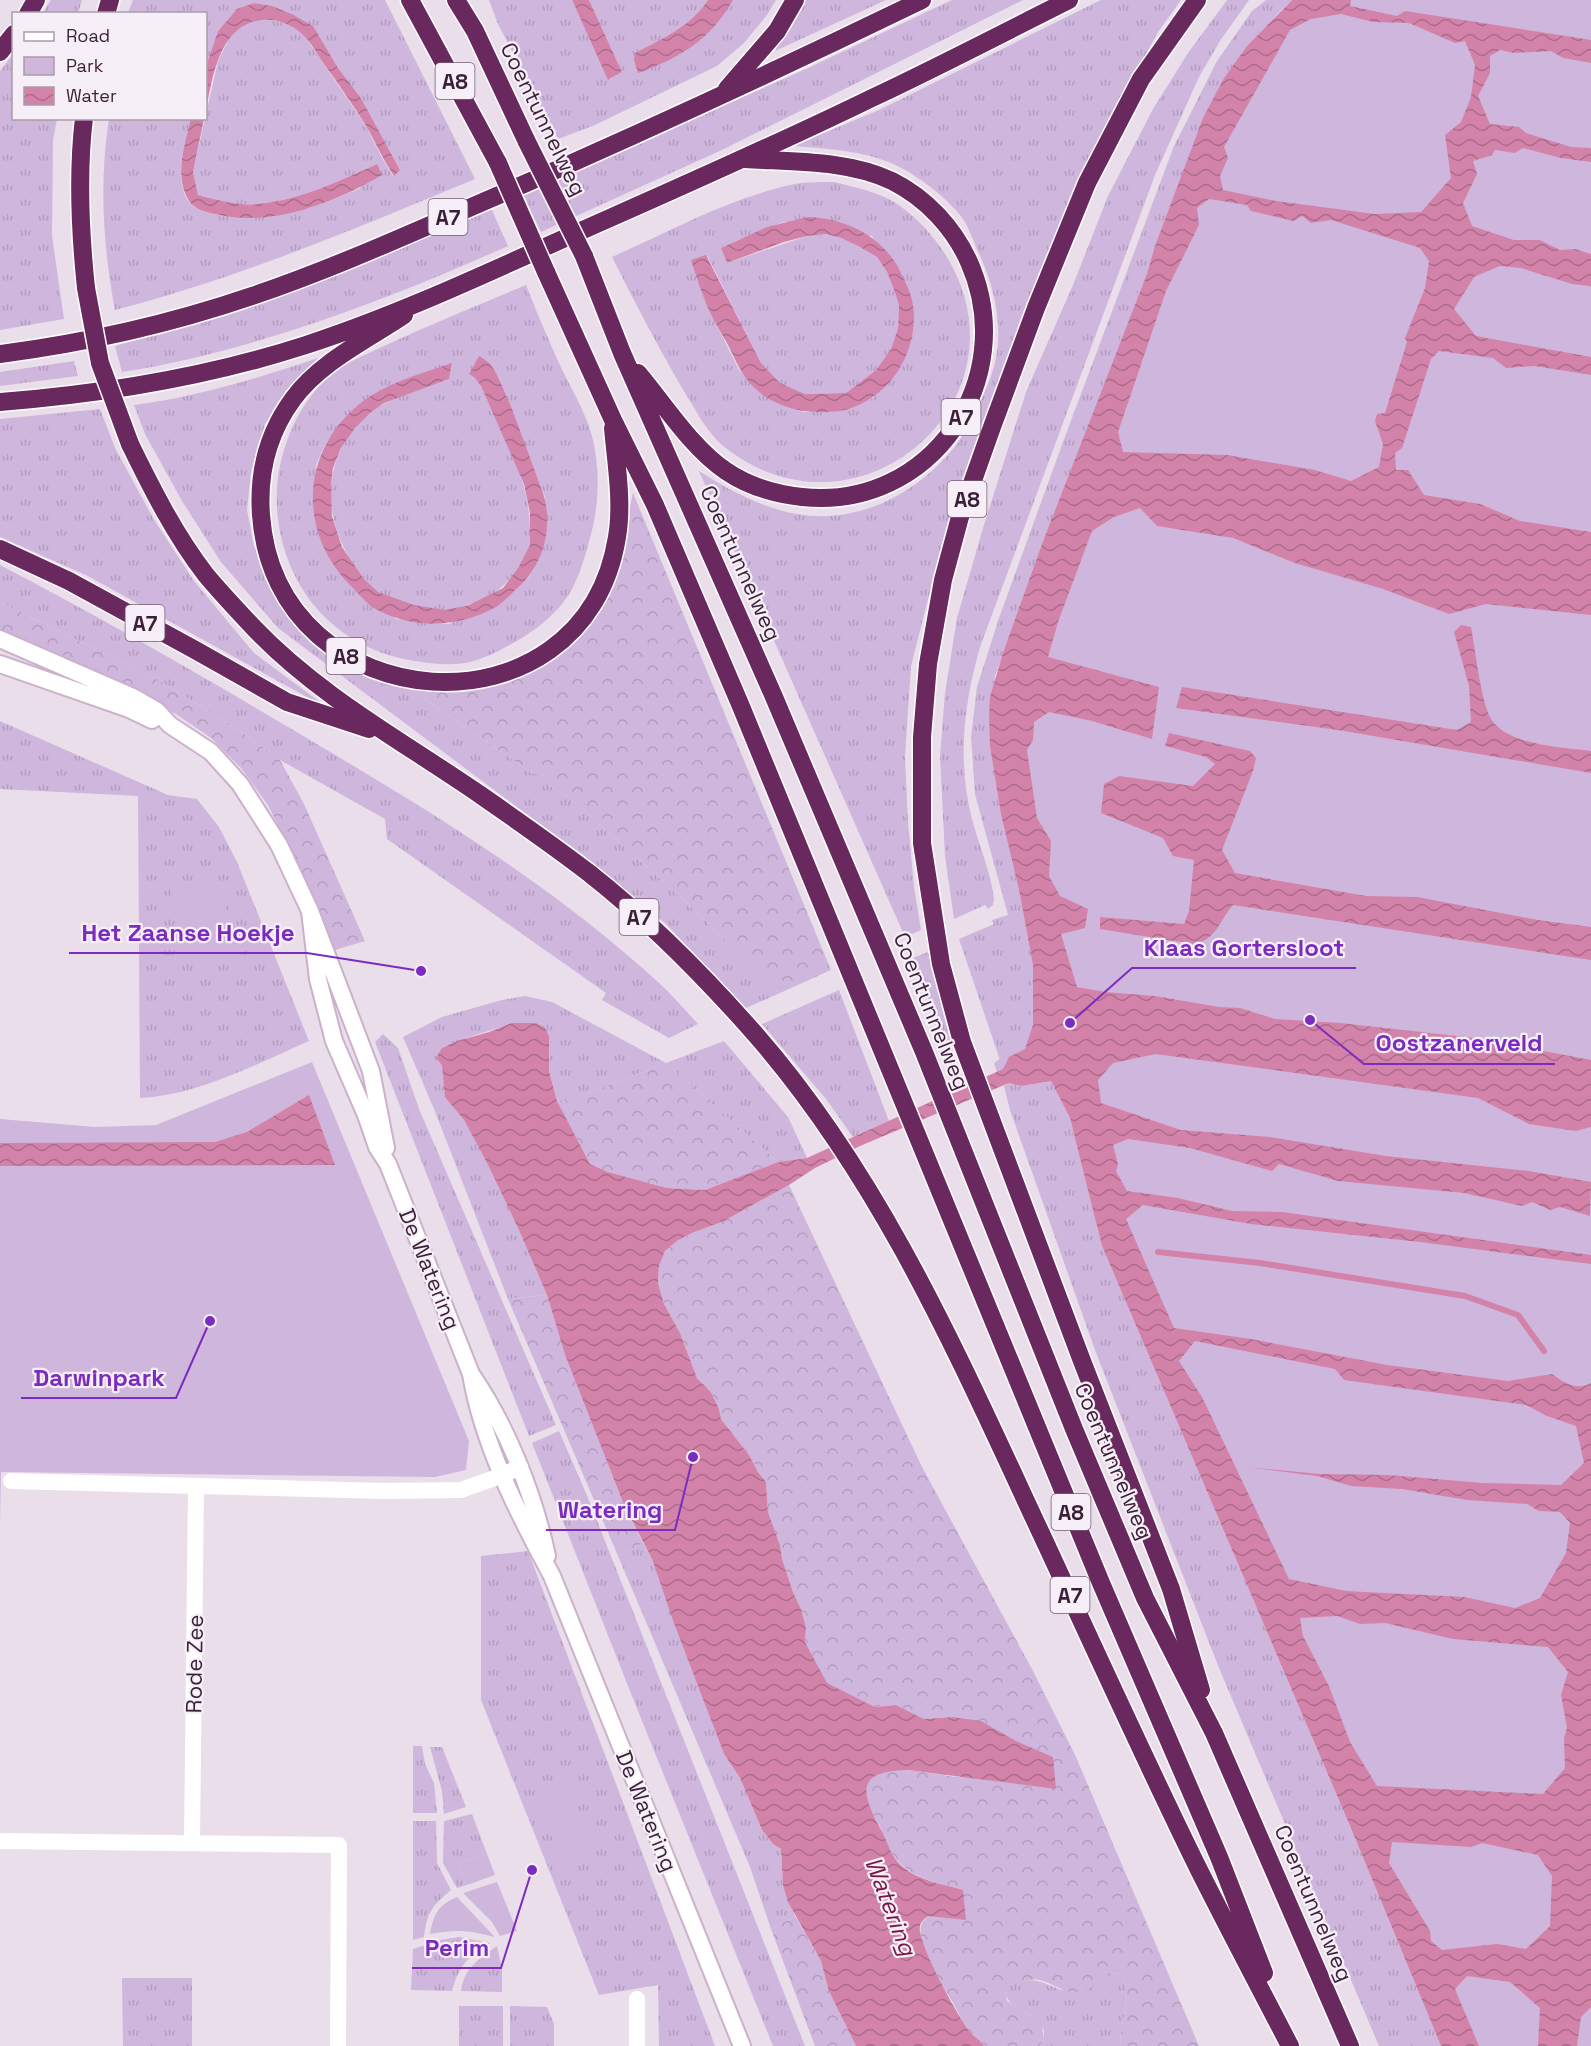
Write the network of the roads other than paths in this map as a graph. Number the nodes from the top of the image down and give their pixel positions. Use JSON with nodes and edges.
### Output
{"nodes":[{"id":1,"x":410,"y":0,"type":"edge"},
{"id":2,"x":456,"y":0,"type":"edge"},
{"id":3,"x":468,"y":0,"type":"edge"},
{"id":4,"x":795,"y":0,"type":"edge"},
{"id":5,"x":922,"y":0,"type":"edge"},
{"id":6,"x":1069,"y":0,"type":"edge"},
{"id":7,"x":1197,"y":0,"type":"edge"},
{"id":8,"x":475,"y":32,"type":"junction"},
{"id":9,"x":12,"y":37,"type":"edge"},
{"id":10,"x":0,"y":52,"type":"edge"},
{"id":11,"x":723,"y":93,"type":"junction"},
{"id":12,"x":84,"y":120,"type":"edge"},
{"id":13,"x":743,"y":159,"type":"junction"},
{"id":14,"x":432,"y":297,"type":"junction"},
{"id":15,"x":622,"y":353,"type":"junction"},
{"id":16,"x":0,"y":354,"type":"edge"},
{"id":17,"x":0,"y":402,"type":"edge"},
{"id":18,"x":613,"y":420,"type":"junction"},
{"id":19,"x":0,"y":549,"type":"edge"},
{"id":20,"x":0,"y":639,"type":"edge"},
{"id":21,"x":0,"y":664,"type":"edge"},
{"id":22,"x":170,"y":725,"type":"junction"},
{"id":23,"x":389,"y":735,"type":"junction"},
{"id":24,"x":310,"y":911,"type":"junction"},
{"id":25,"x":388,"y":1164,"type":"junction"},
{"id":26,"x":471,"y":1374,"type":"junction"},
{"id":27,"x":520,"y":1467,"type":"junction"},
{"id":28,"x":503,"y":1476,"type":"junction"},
{"id":29,"x":11,"y":1481,"type":"dead end"},
{"id":30,"x":196,"y":1486,"type":"junction"},
{"id":31,"x":552,"y":1576,"type":"junction"},
{"id":32,"x":1214,"y":1733,"type":"junction"},
{"id":33,"x":0,"y":1841,"type":"edge"},
{"id":34,"x":192,"y":1843,"type":"junction"},
{"id":35,"x":637,"y":1999,"type":"dead end"},
{"id":36,"x":338,"y":2046,"type":"edge"},
{"id":37,"x":637,"y":2046,"type":"edge"},
{"id":38,"x":742,"y":2046,"type":"edge"},
{"id":39,"x":1291,"y":2046,"type":"edge"},
{"id":40,"x":1350,"y":2046,"type":"edge"}],
"edges":[{"from":1,"to":18,"type":"highway","number":"A8","bridge":true},
{"from":2,"to":8,"type":"highway","name":"Coentunnelweg","number":"A8"},
{"from":3,"to":8,"type":"highway","number":"A8"},
{"from":4,"to":11,"type":"highway"},
{"from":5,"to":11,"type":"highway","number":"A7"},
{"from":6,"to":13,"type":"highway","number":"A7"},
{"from":7,"to":32,"type":"highway","number":"A8"},
{"from":8,"to":15,"type":"highway","name":"Coentunnelweg","number":"A8","bridge":true},
{"from":9,"to":10,"type":"highway"},
{"from":11,"to":16,"type":"highway","number":"A7"},
{"from":12,"to":23,"type":"highway","number":"A7","bridge":true},
{"from":13,"to":14,"type":"highway","number":"A7"},
{"from":13,"to":15,"type":"highway","number":"A7"},
{"from":14,"to":17,"type":"highway","number":"A7"},
{"from":14,"to":18,"type":"highway","number":"A8"},
{"from":15,"to":32,"type":"highway","name":"Coentunnelweg","number":"A8"},
{"from":18,"to":39,"type":"highway","number":"A8"},
{"from":19,"to":23,"type":"highway","number":"A7"},
{"from":20,"to":22,"type":"main road"},
{"from":21,"to":22,"type":"main road"},
{"from":22,"to":24,"type":"main road"},
{"from":23,"to":39,"type":"highway","number":"A7"},
{"from":24,"to":25,"type":"main road","name":"De Watering"},
{"from":24,"to":25,"type":"main road","name":"De Watering"},
{"from":25,"to":26,"type":"main road","name":"De Watering"},
{"from":26,"to":27,"type":"main road","name":"De Watering"},
{"from":26,"to":28,"type":"main road","name":"De Watering"},
{"from":27,"to":28,"type":"main road"},
{"from":27,"to":31,"type":"main road","name":"De Watering"},
{"from":28,"to":30,"type":"main road"},
{"from":28,"to":31,"type":"main road","name":"De Watering"},
{"from":29,"to":30,"type":"main road"},
{"from":30,"to":34,"type":"main road","name":"Rode Zee"},
{"from":31,"to":38,"type":"main road","name":"De Watering"},
{"from":32,"to":40,"type":"highway","name":"Coentunnelweg","number":"A8"},
{"from":33,"to":34,"type":"main road"},
{"from":34,"to":36,"type":"main road"},
{"from":35,"to":37,"type":"main road"}]}
